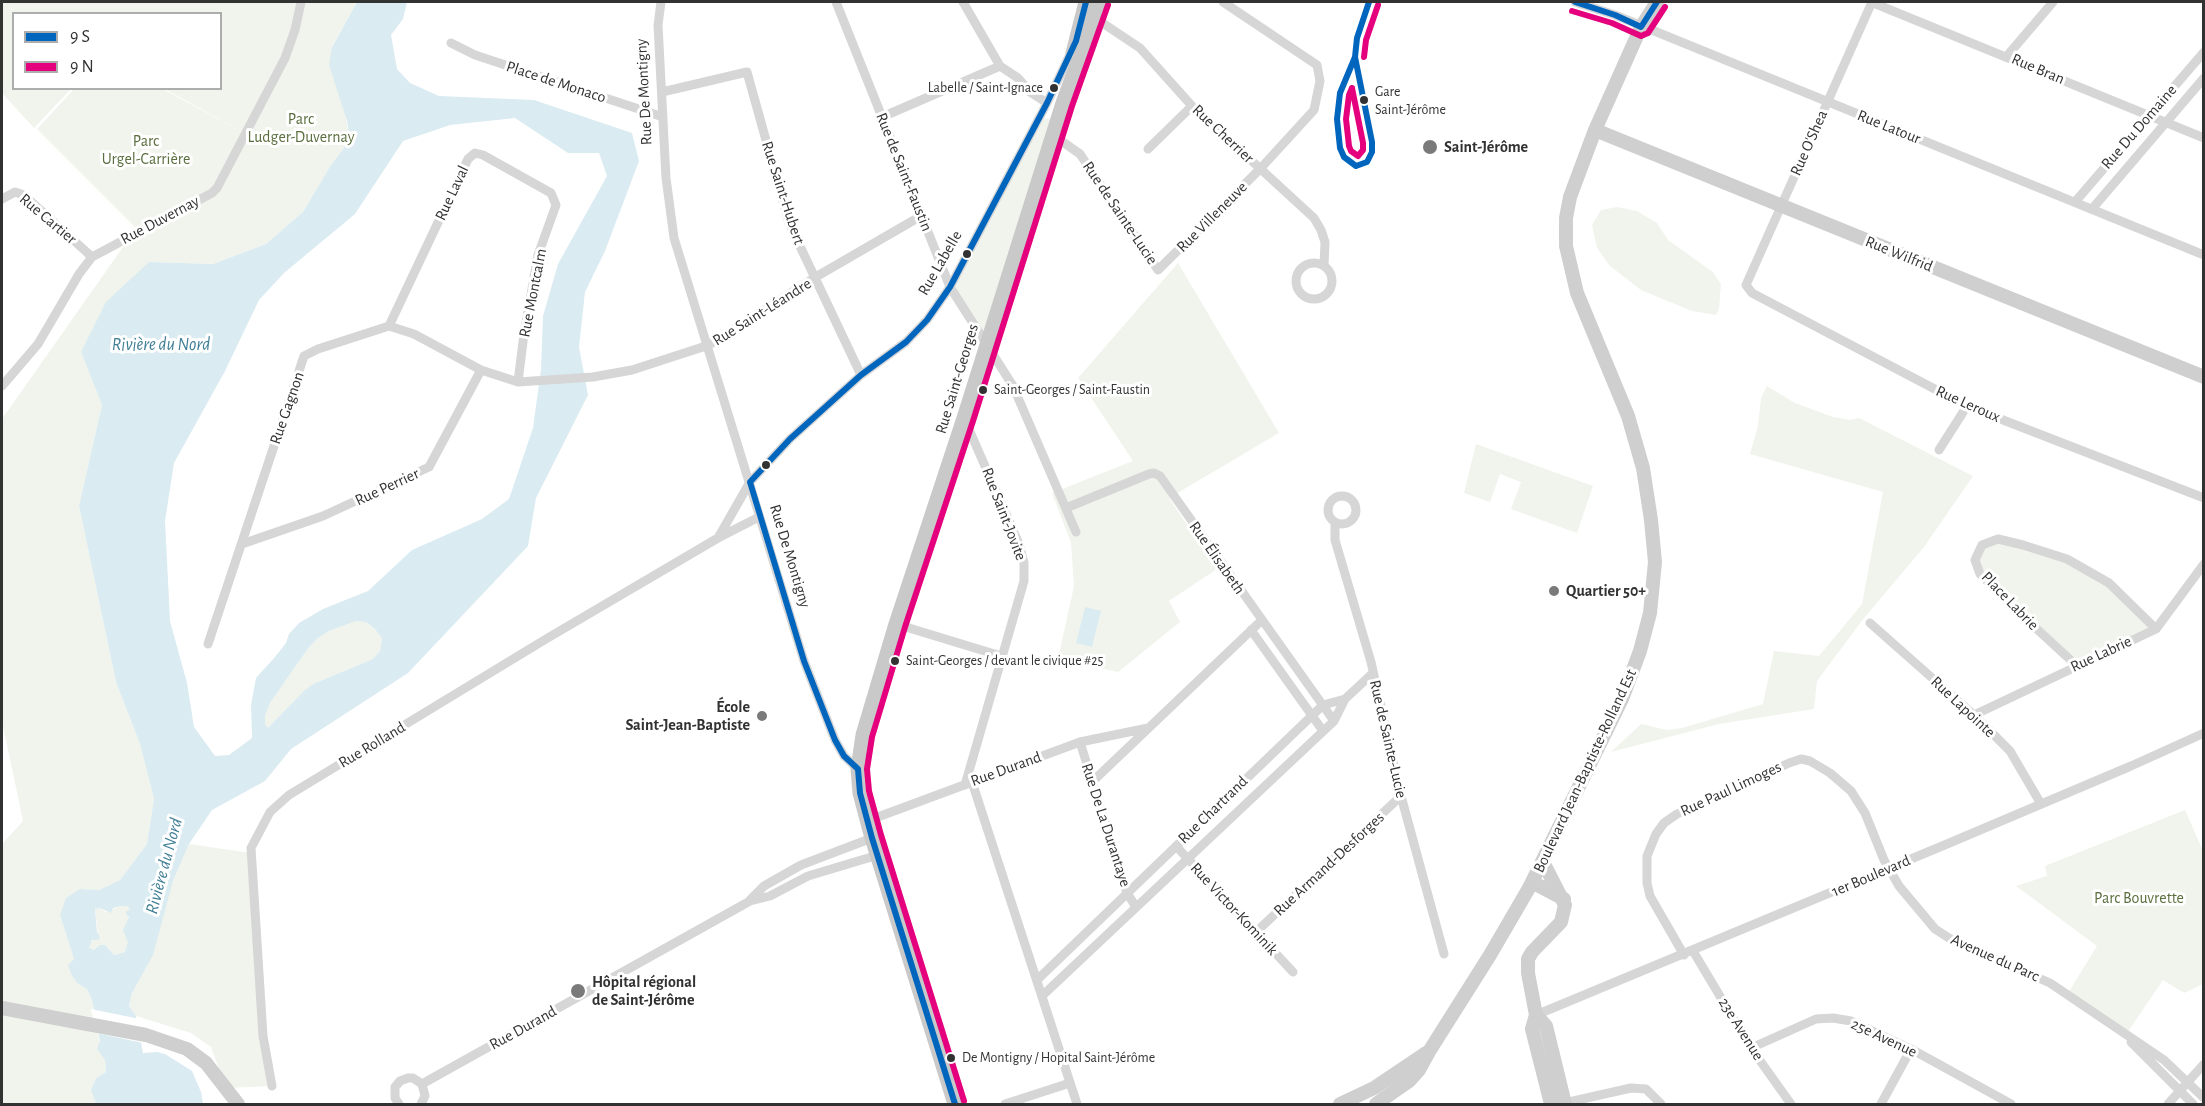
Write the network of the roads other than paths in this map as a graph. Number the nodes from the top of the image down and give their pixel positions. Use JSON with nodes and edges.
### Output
{"nodes":[{"id":1,"x":301,"y":2,"type":"edge"},
{"id":2,"x":662,"y":2,"type":"edge"},
{"id":3,"x":836,"y":2,"type":"edge"},
{"id":4,"x":963,"y":2,"type":"edge"},
{"id":5,"x":1086,"y":2,"type":"edge"},
{"id":6,"x":1100,"y":2,"type":"edge"},
{"id":7,"x":1223,"y":2,"type":"edge"},
{"id":8,"x":1575,"y":2,"type":"edge"},
{"id":9,"x":1657,"y":2,"type":"edge"},
{"id":10,"x":1872,"y":2,"type":"edge"},
{"id":11,"x":2054,"y":2,"type":"edge"},
{"id":12,"x":1095,"y":18,"type":"junction"},
{"id":13,"x":1641,"y":27,"type":"junction"},
{"id":14,"x":1076,"y":41,"type":"junction"},
{"id":15,"x":451,"y":43,"type":"dead end"},
{"id":16,"x":2204,"y":52,"type":"edge"},
{"id":17,"x":2007,"y":56,"type":"junction"},
{"id":18,"x":1000,"y":66,"type":"junction"},
{"id":19,"x":2204,"y":78,"type":"edge"},
{"id":20,"x":662,"y":92,"type":"junction"},
{"id":21,"x":1063,"y":102,"type":"junction"},
{"id":22,"x":1827,"y":102,"type":"junction"},
{"id":23,"x":1047,"y":103,"type":"junction"},
{"id":24,"x":1192,"y":106,"type":"junction"},
{"id":25,"x":2149,"y":116,"type":"junction"},
{"id":26,"x":663,"y":117,"type":"junction"},
{"id":27,"x":882,"y":117,"type":"junction"},
{"id":28,"x":2166,"y":123,"type":"junction"},
{"id":29,"x":1595,"y":130,"type":"junction"},
{"id":30,"x":1053,"y":135,"type":"junction"},
{"id":31,"x":2204,"y":138,"type":"edge"},
{"id":32,"x":1148,"y":150,"type":"dead end"},
{"id":33,"x":1260,"y":169,"type":"junction"},
{"id":34,"x":2,"y":199,"type":"edge"},
{"id":35,"x":2075,"y":202,"type":"junction"},
{"id":36,"x":556,"y":206,"type":"joint"},
{"id":37,"x":1782,"y":206,"type":"junction"},
{"id":38,"x":2092,"y":209,"type":"junction"},
{"id":39,"x":921,"y":216,"type":"junction"},
{"id":40,"x":2204,"y":255,"type":"edge"},
{"id":41,"x":92,"y":257,"type":"junction"},
{"id":42,"x":1324,"y":266,"type":"junction"},
{"id":43,"x":1158,"y":270,"type":"joint"},
{"id":44,"x":814,"y":279,"type":"junction"},
{"id":45,"x":1746,"y":285,"type":"joint"},
{"id":46,"x":950,"y":287,"type":"junction"},
{"id":47,"x":389,"y":326,"type":"junction"},
{"id":48,"x":986,"y":344,"type":"junction"},
{"id":49,"x":709,"y":345,"type":"junction"},
{"id":50,"x":481,"y":370,"type":"junction"},
{"id":51,"x":861,"y":375,"type":"junction"},
{"id":52,"x":2204,"y":377,"type":"edge"},
{"id":53,"x":518,"y":382,"type":"junction"},
{"id":54,"x":2,"y":386,"type":"edge"},
{"id":55,"x":1967,"y":406,"type":"junction"},
{"id":56,"x":964,"y":418,"type":"junction"},
{"id":57,"x":1939,"y":450,"type":"dead end"},
{"id":58,"x":750,"y":482,"type":"junction"},
{"id":59,"x":2204,"y":498,"type":"edge"},
{"id":60,"x":1066,"y":508,"type":"junction"},
{"id":61,"x":759,"y":517,"type":"junction"},
{"id":62,"x":1335,"y":523,"type":"dead end"},
{"id":63,"x":1076,"y":532,"type":"dead end"},
{"id":64,"x":718,"y":537,"type":"junction"},
{"id":65,"x":242,"y":544,"type":"junction"},
{"id":66,"x":2204,"y":564,"type":"edge"},
{"id":67,"x":1262,"y":620,"type":"junction"},
{"id":68,"x":1870,"y":623,"type":"dead end"},
{"id":69,"x":896,"y":624,"type":"junction"},
{"id":70,"x":2156,"y":629,"type":"junction"},
{"id":71,"x":1251,"y":630,"type":"junction"},
{"id":72,"x":208,"y":644,"type":"dead end"},
{"id":73,"x":1001,"y":656,"type":"junction"},
{"id":74,"x":2077,"y":666,"type":"junction"},
{"id":75,"x":1373,"y":673,"type":"junction"},
{"id":76,"x":1345,"y":699,"type":"junction"},
{"id":77,"x":1323,"y":705,"type":"junction"},
{"id":78,"x":1974,"y":715,"type":"junction"},
{"id":79,"x":1313,"y":716,"type":"junction"},
{"id":80,"x":1334,"y":721,"type":"junction"},
{"id":81,"x":1148,"y":728,"type":"junction"},
{"id":82,"x":1323,"y":731,"type":"junction"},
{"id":83,"x":2204,"y":733,"type":"edge"},
{"id":84,"x":1080,"y":742,"type":"junction"},
{"id":85,"x":858,"y":769,"type":"junction"},
{"id":86,"x":1093,"y":781,"type":"junction"},
{"id":87,"x":968,"y":783,"type":"junction"},
{"id":88,"x":1401,"y":796,"type":"junction"},
{"id":89,"x":2041,"y":804,"type":"junction"},
{"id":90,"x":867,"y":820,"type":"junction"},
{"id":91,"x":872,"y":838,"type":"junction"},
{"id":92,"x":1176,"y":846,"type":"junction"},
{"id":93,"x":878,"y":855,"type":"junction"},
{"id":94,"x":1187,"y":858,"type":"junction"},
{"id":95,"x":1543,"y":862,"type":"junction"},
{"id":96,"x":1889,"y":868,"type":"junction"},
{"id":97,"x":1532,"y":882,"type":"junction"},
{"id":98,"x":1127,"y":893,"type":"junction"},
{"id":99,"x":1564,"y":900,"type":"junction"},
{"id":100,"x":750,"y":901,"type":"junction"},
{"id":101,"x":1136,"y":907,"type":"junction"},
{"id":102,"x":1087,"y":931,"type":"junction"},
{"id":103,"x":1256,"y":933,"type":"junction"},
{"id":104,"x":1098,"y":942,"type":"junction"},
{"id":105,"x":1689,"y":953,"type":"junction"},
{"id":106,"x":1444,"y":954,"type":"dead end"},
{"id":107,"x":1293,"y":972,"type":"dead end"},
{"id":108,"x":1037,"y":980,"type":"junction"},
{"id":109,"x":1042,"y":996,"type":"junction"},
{"id":110,"x":2,"y":1008,"type":"edge"},
{"id":111,"x":1536,"y":1015,"type":"junction"},
{"id":112,"x":2120,"y":1029,"type":"junction"},
{"id":113,"x":1751,"y":1048,"type":"junction"},
{"id":114,"x":1911,"y":1049,"type":"junction"},
{"id":115,"x":1430,"y":1050,"type":"junction"},
{"id":116,"x":2204,"y":1064,"type":"edge"},
{"id":117,"x":2189,"y":1082,"type":"junction"},
{"id":118,"x":1070,"y":1083,"type":"junction"},
{"id":119,"x":422,"y":1084,"type":"junction"},
{"id":120,"x":272,"y":1086,"type":"dead end"},
{"id":121,"x":2180,"y":1091,"type":"junction"},
{"id":122,"x":2204,"y":1098,"type":"edge"},
{"id":123,"x":238,"y":1104,"type":"edge"},
{"id":124,"x":399,"y":1104,"type":"edge"},
{"id":125,"x":421,"y":1104,"type":"edge"},
{"id":126,"x":955,"y":1104,"type":"edge"},
{"id":127,"x":1005,"y":1104,"type":"edge"},
{"id":128,"x":1077,"y":1104,"type":"edge"},
{"id":129,"x":1340,"y":1104,"type":"edge"},
{"id":130,"x":1376,"y":1104,"type":"edge"},
{"id":131,"x":1560,"y":1104,"type":"edge"},
{"id":132,"x":1660,"y":1104,"type":"edge"},
{"id":133,"x":1791,"y":1104,"type":"edge"},
{"id":134,"x":1881,"y":1104,"type":"edge"},
{"id":135,"x":2011,"y":1104,"type":"edge"},
{"id":136,"x":2168,"y":1104,"type":"edge"},
{"id":137,"x":2193,"y":1104,"type":"edge"}],
"edges":[{"from":1,"to":41,"type":"street","name":"Rue Duvernay"},
{"from":2,"to":20,"type":"street","name":"Rue De Montigny"},
{"from":3,"to":27,"type":"street","name":"Rue de Saint-Faustin"},
{"from":4,"to":18,"type":"street"},
{"from":5,"to":14,"type":"main road","name":"Rue Labelle"},
{"from":6,"to":12,"type":"main road","name":"Rue Saint-Georges"},
{"from":7,"to":33,"type":"street","name":"Rue Villeneuve"},
{"from":8,"to":13,"type":"street","name":"Rue Latour"},
{"from":9,"to":13,"type":"street","name":"Boulevard Jean-Baptiste-Rolland Est"},
{"from":10,"to":17,"type":"street","name":"Rue Bran"},
{"from":10,"to":22,"type":"street","name":"Rue O'Shea"},
{"from":11,"to":17,"type":"street"},
{"from":12,"to":21,"type":"main road","name":"Rue Saint-Georges"},
{"from":12,"to":24,"type":"street","name":"Rue Cherrier"},
{"from":13,"to":22,"type":"street","name":"Rue Latour"},
{"from":13,"to":29,"type":"street","name":"Boulevard Jean-Baptiste-Rolland Est"},
{"from":14,"to":21,"type":"main road","name":"Rue Labelle"},
{"from":14,"to":23,"type":"street","name":"Rue Labelle"},
{"from":15,"to":26,"type":"street","name":"Place de Monaco"},
{"from":16,"to":25,"type":"street","name":"Rue Du Domaine"},
{"from":17,"to":25,"type":"street","name":"Rue Bran"},
{"from":18,"to":23,"type":"street"},
{"from":18,"to":27,"type":"street"},
{"from":19,"to":28,"type":"street","name":"Rue Du Domaine"},
{"from":20,"to":26,"type":"street","name":"Rue De Montigny"},
{"from":20,"to":44,"type":"street","name":"Rue Saint-Hubert"},
{"from":21,"to":30,"type":"main road","name":"Rue Saint-Georges"},
{"from":22,"to":35,"type":"street","name":"Rue Latour"},
{"from":22,"to":37,"type":"street","name":"Rue O'Shea"},
{"from":23,"to":46,"type":"street","name":"Rue Labelle"},
{"from":24,"to":32,"type":"street"},
{"from":24,"to":33,"type":"street","name":"Rue Cherrier"},
{"from":25,"to":28,"type":"street","name":"Rue Bran"},
{"from":25,"to":35,"type":"street","name":"Rue Du Domaine"},
{"from":26,"to":49,"type":"street","name":"Rue De Montigny"},
{"from":27,"to":39,"type":"street","name":"Rue de Saint-Faustin"},
{"from":28,"to":31,"type":"street","name":"Rue Bran"},
{"from":28,"to":38,"type":"street","name":"Rue Du Domaine"},
{"from":29,"to":37,"type":"street","name":"Rue Wilfrid"},
{"from":29,"to":95,"type":"street","name":"Boulevard Jean-Baptiste-Rolland Est"},
{"from":30,"to":43,"type":"street","name":"Rue de Sainte-Lucie"},
{"from":30,"to":48,"type":"main road","name":"Rue Saint-Georges"},
{"from":33,"to":42,"type":"street","name":"Rue Cherrier"},
{"from":33,"to":43,"type":"street","name":"Rue Villeneuve"},
{"from":34,"to":41,"type":"street","name":"Rue Cartier"},
{"from":35,"to":38,"type":"street","name":"Rue Latour"},
{"from":36,"to":47,"type":"street","name":"Rue Laval"},
{"from":36,"to":53,"type":"street","name":"Rue Montcalm"},
{"from":37,"to":45,"type":"street","name":"Rue O'Shea"},
{"from":37,"to":52,"type":"street","name":"Rue Wilfrid"},
{"from":38,"to":40,"type":"street","name":"Rue Latour"},
{"from":39,"to":44,"type":"street","name":"Rue Saint-Léandre"},
{"from":39,"to":46,"type":"street","name":"Rue de Saint-Faustin"},
{"from":41,"to":54,"type":"street","name":"Rue Duvernay"},
{"from":42,"to":42,"type":"street","name":"Rue Cherrier"},
{"from":44,"to":49,"type":"street","name":"Rue Saint-Léandre"},
{"from":44,"to":51,"type":"street","name":"Rue Saint-Hubert"},
{"from":45,"to":55,"type":"street","name":"Rue Leroux"},
{"from":46,"to":48,"type":"street","name":"Rue de Saint-Faustin"},
{"from":46,"to":51,"type":"street","name":"Rue Labelle"},
{"from":47,"to":50,"type":"street"},
{"from":47,"to":65,"type":"street","name":"Rue Gagnon"},
{"from":48,"to":56,"type":"main road","name":"Rue Saint-Georges"},
{"from":48,"to":60,"type":"street","name":"Rue de Saint-Faustin"},
{"from":49,"to":53,"type":"street","name":"Rue Saint-Léandre"},
{"from":49,"to":58,"type":"street","name":"Rue De Montigny"},
{"from":50,"to":53,"type":"street"},
{"from":50,"to":65,"type":"street","name":"Rue Perrier"},
{"from":51,"to":58,"type":"street","name":"Rue Labelle"},
{"from":55,"to":57,"type":"street"},
{"from":55,"to":59,"type":"street","name":"Rue Leroux"},
{"from":56,"to":69,"type":"main road","name":"Rue Saint-Georges"},
{"from":56,"to":73,"type":"street","name":"Rue Saint-Jovite"},
{"from":58,"to":61,"type":"street","name":"Rue De Montigny"},
{"from":58,"to":64,"type":"street","name":"Rue Rolland"},
{"from":60,"to":63,"type":"street","name":"Rue de Saint-Faustin"},
{"from":60,"to":67,"type":"street","name":"Rue Élisabeth"},
{"from":61,"to":64,"type":"street","name":"Rue Rolland"},
{"from":61,"to":85,"type":"street","name":"Rue De Montigny"},
{"from":62,"to":75,"type":"street","name":"Rue de Sainte-Lucie"},
{"from":64,"to":120,"type":"street","name":"Rue Rolland"},
{"from":65,"to":72,"type":"street","name":"Rue Gagnon"},
{"from":66,"to":70,"type":"street","name":"Rue Labrie"},
{"from":67,"to":71,"type":"street"},
{"from":67,"to":77,"type":"street","name":"Rue Élisabeth"},
{"from":68,"to":78,"type":"street","name":"Rue Lapointe"},
{"from":69,"to":73,"type":"street"},
{"from":69,"to":85,"type":"main road","name":"Rue Saint-Georges"},
{"from":70,"to":74,"type":"street","name":"Rue Labrie"},
{"from":70,"to":74,"type":"street","name":"Place Labrie"},
{"from":71,"to":79,"type":"street"},
{"from":71,"to":81,"type":"street"},
{"from":73,"to":87,"type":"street","name":"Rue Saint-Jovite"},
{"from":74,"to":78,"type":"street","name":"Rue Labrie"},
{"from":75,"to":76,"type":"street","name":"Rue Chartrand"},
{"from":75,"to":88,"type":"street","name":"Rue de Sainte-Lucie"},
{"from":76,"to":77,"type":"street","name":"Rue Chartrand"},
{"from":76,"to":80,"type":"street","name":"Rue Chartrand"},
{"from":77,"to":79,"type":"street","name":"Rue Chartrand"},
{"from":77,"to":80,"type":"street","name":"Rue Élisabeth"},
{"from":78,"to":89,"type":"street","name":"Rue Lapointe"},
{"from":79,"to":82,"type":"street"},
{"from":79,"to":92,"type":"street","name":"Rue Chartrand"},
{"from":80,"to":82,"type":"street","name":"Rue Chartrand"},
{"from":81,"to":84,"type":"street","name":"Rue Durand"},
{"from":81,"to":86,"type":"street"},
{"from":82,"to":94,"type":"street","name":"Rue Chartrand"},
{"from":83,"to":89,"type":"street","name":"1er Boulevard"},
{"from":84,"to":86,"type":"street","name":"Rue De La Durantaye"},
{"from":84,"to":87,"type":"street","name":"Rue Durand"},
{"from":85,"to":90,"type":"main road"},
{"from":86,"to":98,"type":"street","name":"Rue De La Durantaye"},
{"from":87,"to":90,"type":"street","name":"Rue Durand"},
{"from":87,"to":108,"type":"street"},
{"from":88,"to":103,"type":"street","name":"Rue Armand-Desforges"},
{"from":88,"to":106,"type":"street","name":"Rue de Sainte-Lucie"},
{"from":89,"to":96,"type":"street","name":"1er Boulevard"},
{"from":90,"to":91,"type":"main road"},
{"from":91,"to":93,"type":"main road"},
{"from":91,"to":100,"type":"street","name":"Rue Durand"},
{"from":92,"to":94,"type":"street","name":"Rue Victor-Kominik"},
{"from":92,"to":98,"type":"street","name":"Rue Chartrand"},
{"from":93,"to":100,"type":"street","name":"Rue Durand"},
{"from":93,"to":126,"type":"main road"},
{"from":94,"to":101,"type":"street","name":"Rue Chartrand"},
{"from":94,"to":103,"type":"street","name":"Rue Victor-Kominik"},
{"from":95,"to":97,"type":"street","name":"Boulevard Jean-Baptiste-Rolland Est"},
{"from":95,"to":99,"type":"street"},
{"from":96,"to":105,"type":"street","name":"1er Boulevard"},
{"from":96,"to":105,"type":"street","name":"Rue Paul Limoges"},
{"from":96,"to":112,"type":"street","name":"Avenue du Parc"},
{"from":97,"to":99,"type":"street"},
{"from":97,"to":115,"type":"street","name":"Boulevard Jean-Baptiste-Rolland Est"},
{"from":98,"to":101,"type":"street","name":"Rue De La Durantaye"},
{"from":98,"to":102,"type":"street","name":"Rue Chartrand"},
{"from":99,"to":111,"type":"street"},
{"from":100,"to":119,"type":"street","name":"Rue Durand"},
{"from":101,"to":104,"type":"street","name":"Rue Chartrand"},
{"from":102,"to":104,"type":"street"},
{"from":102,"to":108,"type":"street","name":"Rue Chartrand"},
{"from":103,"to":107,"type":"street","name":"Rue Victor-Kominik"},
{"from":104,"to":109,"type":"street","name":"Rue Chartrand"},
{"from":105,"to":111,"type":"street","name":"1er Boulevard"},
{"from":105,"to":113,"type":"street","name":"23e Avenue"},
{"from":108,"to":109,"type":"street"},
{"from":109,"to":118,"type":"street"},
{"from":110,"to":123,"type":"street"},
{"from":111,"to":131,"type":"street"},
{"from":112,"to":117,"type":"street","name":"Avenue du Parc"},
{"from":112,"to":121,"type":"street","name":"Avenue du Parc"},
{"from":113,"to":114,"type":"street","name":"25e Avenue"},
{"from":113,"to":133,"type":"street","name":"23e Avenue"},
{"from":114,"to":134,"type":"street"},
{"from":114,"to":135,"type":"street","name":"25e Avenue"},
{"from":115,"to":129,"type":"street","name":"Boulevard Jean-Baptiste-Rolland Est"},
{"from":115,"to":130,"type":"street","name":"Boulevard Jean-Baptiste-Rolland Est"},
{"from":116,"to":117,"type":"street"},
{"from":117,"to":121,"type":"street"},
{"from":117,"to":122,"type":"street","name":"Avenue du Parc"},
{"from":118,"to":127,"type":"street"},
{"from":118,"to":128,"type":"street"},
{"from":119,"to":124,"type":"street","name":"Rue Durand"},
{"from":119,"to":125,"type":"street"},
{"from":121,"to":136,"type":"street"},
{"from":121,"to":137,"type":"street","name":"Avenue du Parc"},
{"from":131,"to":132,"type":"street"}]}
